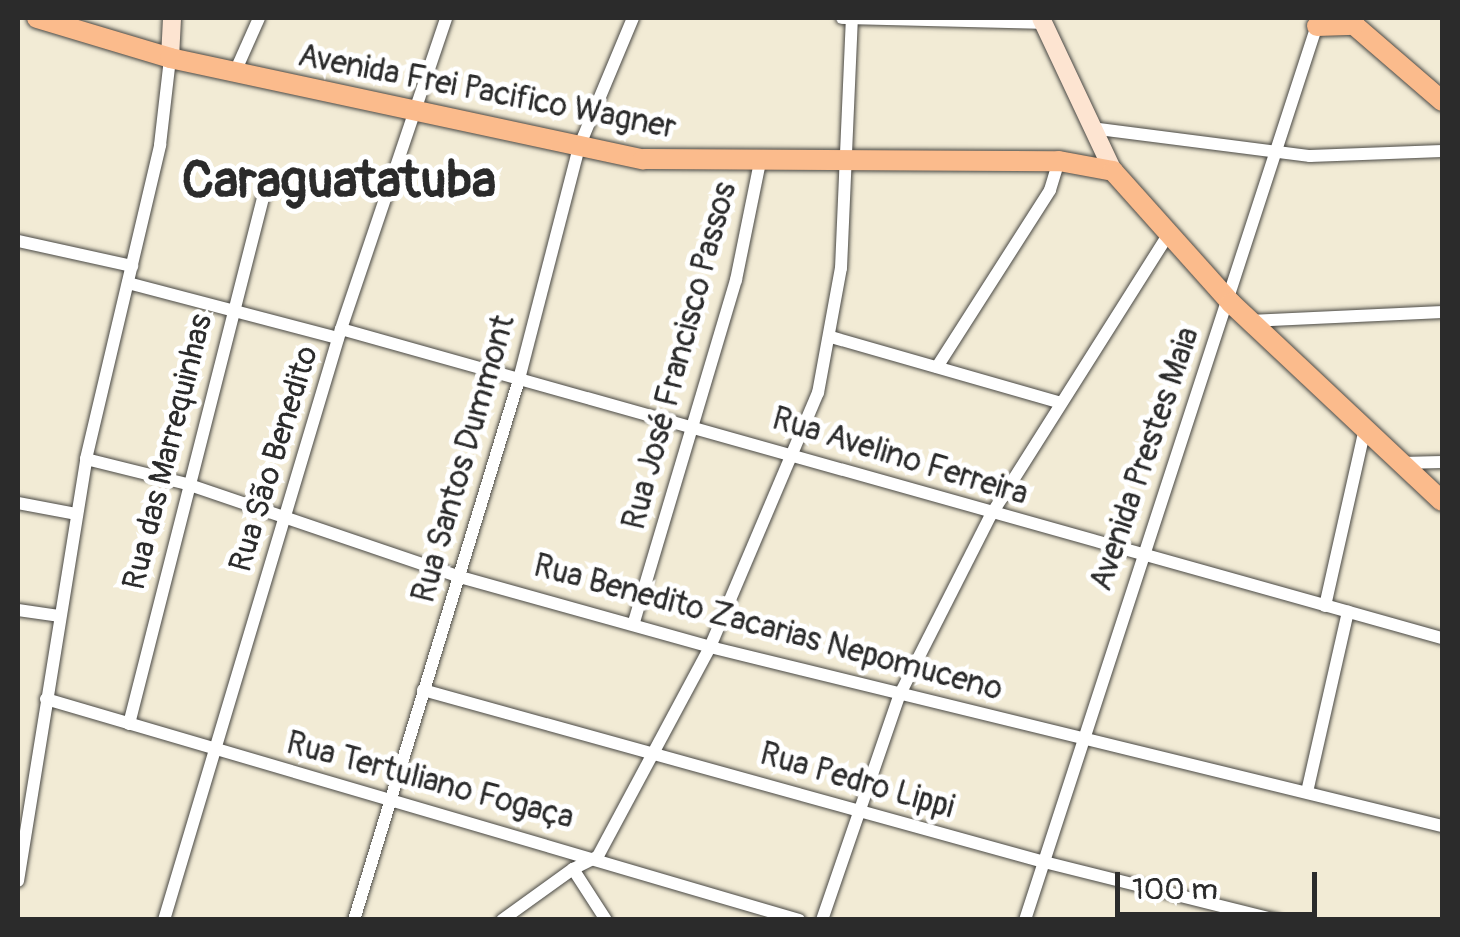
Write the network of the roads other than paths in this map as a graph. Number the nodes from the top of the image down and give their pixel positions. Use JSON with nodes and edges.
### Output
{"nodes":[{"id":1,"x":37,"y":18,"type":"edge"},
{"id":2,"x":172,"y":18,"type":"edge"},
{"id":3,"x":259,"y":18,"type":"edge"},
{"id":4,"x":446,"y":18,"type":"edge"},
{"id":5,"x":633,"y":18,"type":"edge"},
{"id":6,"x":849,"y":18,"type":"edge"},
{"id":7,"x":1042,"y":20,"type":"edge"},
{"id":8,"x":1350,"y":21,"type":"edge"},
{"id":9,"x":1318,"y":22,"type":"edge"},
{"id":10,"x":170,"y":58,"type":"junction"},
{"id":11,"x":235,"y":72,"type":"junction"},
{"id":12,"x":1442,"y":101,"type":"edge"},
{"id":13,"x":413,"y":111,"type":"junction"},
{"id":14,"x":1091,"y":128,"type":"junction"},
{"id":15,"x":579,"y":146,"type":"junction"},
{"id":16,"x":1281,"y":148,"type":"junction"},
{"id":17,"x":1442,"y":151,"type":"edge"},
{"id":18,"x":847,"y":160,"type":"junction"},
{"id":19,"x":1059,"y":161,"type":"junction"},
{"id":20,"x":760,"y":162,"type":"junction"},
{"id":21,"x":1113,"y":171,"type":"junction"},
{"id":22,"x":264,"y":194,"type":"dead end"},
{"id":23,"x":1168,"y":233,"type":"junction"},
{"id":24,"x":18,"y":240,"type":"edge"},
{"id":25,"x":132,"y":266,"type":"junction"},
{"id":26,"x":128,"y":283,"type":"junction"},
{"id":27,"x":1231,"y":303,"type":"junction"},
{"id":28,"x":232,"y":310,"type":"junction"},
{"id":29,"x":1442,"y":312,"type":"edge"},
{"id":30,"x":1250,"y":321,"type":"junction"},
{"id":31,"x":340,"y":334,"type":"junction"},
{"id":32,"x":831,"y":337,"type":"junction"},
{"id":33,"x":938,"y":367,"type":"junction"},
{"id":34,"x":518,"y":383,"type":"junction"},
{"id":35,"x":1058,"y":402,"type":"junction"},
{"id":36,"x":693,"y":425,"type":"junction"},
{"id":37,"x":1365,"y":428,"type":"junction"},
{"id":38,"x":794,"y":454,"type":"junction"},
{"id":39,"x":86,"y":459,"type":"junction"},
{"id":40,"x":1442,"y":462,"type":"edge"},
{"id":41,"x":1402,"y":463,"type":"junction"},
{"id":42,"x":186,"y":484,"type":"junction"},
{"id":43,"x":1442,"y":501,"type":"edge"},
{"id":44,"x":18,"y":503,"type":"edge"},
{"id":45,"x":77,"y":514,"type":"junction"},
{"id":46,"x":991,"y":514,"type":"junction"},
{"id":47,"x":285,"y":516,"type":"junction"},
{"id":48,"x":1142,"y":556,"type":"junction"},
{"id":49,"x":460,"y":577,"type":"junction"},
{"id":50,"x":1325,"y":606,"type":"junction"},
{"id":51,"x":18,"y":610,"type":"edge"},
{"id":52,"x":1348,"y":612,"type":"junction"},
{"id":53,"x":59,"y":616,"type":"junction"},
{"id":54,"x":634,"y":622,"type":"junction"},
{"id":55,"x":1442,"y":638,"type":"edge"},
{"id":56,"x":710,"y":647,"type":"junction"},
{"id":57,"x":424,"y":690,"type":"junction"},
{"id":58,"x":899,"y":696,"type":"junction"},
{"id":59,"x":46,"y":698,"type":"junction"},
{"id":60,"x":129,"y":724,"type":"junction"},
{"id":61,"x":1084,"y":736,"type":"junction"},
{"id":62,"x":218,"y":750,"type":"junction"},
{"id":63,"x":656,"y":752,"type":"junction"},
{"id":64,"x":1307,"y":792,"type":"junction"},
{"id":65,"x":390,"y":800,"type":"junction"},
{"id":66,"x":857,"y":810,"type":"junction"},
{"id":67,"x":1442,"y":826,"type":"edge"},
{"id":68,"x":20,"y":844,"type":"edge"},
{"id":69,"x":598,"y":856,"type":"junction"},
{"id":70,"x":1044,"y":862,"type":"junction"},
{"id":71,"x":574,"y":869,"type":"junction"},
{"id":72,"x":18,"y":881,"type":"edge"},
{"id":73,"x":164,"y":920,"type":"edge"},
{"id":74,"x":354,"y":920,"type":"edge"},
{"id":75,"x":502,"y":920,"type":"edge"},
{"id":76,"x":606,"y":920,"type":"edge"},
{"id":77,"x":799,"y":920,"type":"edge"},
{"id":78,"x":822,"y":920,"type":"edge"},
{"id":79,"x":1025,"y":920,"type":"edge"},
{"id":80,"x":1278,"y":920,"type":"edge"}],
"edges":[{"from":1,"to":10,"type":"main road","name":"Avenida Frei Pacifico Wagner"},
{"from":2,"to":10,"type":"street"},
{"from":3,"to":11,"type":"street"},
{"from":4,"to":13,"type":"street","name":"Rua São Benedito"},
{"from":5,"to":15,"type":"street","name":"Rua Santos Dummont"},
{"from":6,"to":7,"type":"street"},
{"from":6,"to":18,"type":"street"},
{"from":7,"to":14,"type":"street"},
{"from":8,"to":9,"type":"main road"},
{"from":8,"to":12,"type":"main road"},
{"from":9,"to":16,"type":"street","name":"Avenida Prestes Maia"},
{"from":10,"to":11,"type":"main road","name":"Avenida Frei Pacifico Wagner"},
{"from":10,"to":25,"type":"street"},
{"from":11,"to":13,"type":"main road","name":"Avenida Frei Pacifico Wagner"},
{"from":13,"to":15,"type":"main road","name":"Avenida Frei Pacifico Wagner"},
{"from":13,"to":31,"type":"street","name":"Rua São Benedito"},
{"from":14,"to":16,"type":"street"},
{"from":14,"to":21,"type":"street"},
{"from":15,"to":20,"type":"main road","name":"Avenida Frei Pacifico Wagner"},
{"from":15,"to":34,"type":"street","name":"Rua Santos Dummont"},
{"from":16,"to":17,"type":"street"},
{"from":16,"to":27,"type":"street","name":"Avenida Prestes Maia"},
{"from":18,"to":19,"type":"main road","name":"Avenida Frei Pacifico Wagner"},
{"from":18,"to":20,"type":"main road","name":"Avenida Frei Pacifico Wagner"},
{"from":18,"to":32,"type":"street"},
{"from":19,"to":21,"type":"main road","name":"Avenida Frei Pacifico Wagner"},
{"from":19,"to":33,"type":"street"},
{"from":20,"to":36,"type":"street","name":"Rua José Francisco Passos"},
{"from":21,"to":23,"type":"main road"},
{"from":22,"to":28,"type":"street","name":"Rua das Marrequinhas"},
{"from":23,"to":27,"type":"main road"},
{"from":23,"to":35,"type":"street"},
{"from":24,"to":25,"type":"street"},
{"from":25,"to":26,"type":"street"},
{"from":26,"to":28,"type":"street","name":"Rua Avelino Ferreira"},
{"from":26,"to":39,"type":"street"},
{"from":27,"to":30,"type":"main road"},
{"from":27,"to":48,"type":"street","name":"Avenida Prestes Maia"},
{"from":28,"to":31,"type":"street","name":"Rua Avelino Ferreira"},
{"from":28,"to":42,"type":"street","name":"Rua das Marrequinhas"},
{"from":29,"to":30,"type":"street"},
{"from":30,"to":37,"type":"main road"},
{"from":31,"to":34,"type":"street","name":"Rua Avelino Ferreira"},
{"from":31,"to":47,"type":"street","name":"Rua São Benedito"},
{"from":32,"to":33,"type":"street"},
{"from":32,"to":38,"type":"street"},
{"from":33,"to":35,"type":"street"},
{"from":34,"to":36,"type":"street","name":"Rua Avelino Ferreira"},
{"from":34,"to":49,"type":"street","name":"Rua Santos Dummont"},
{"from":35,"to":46,"type":"street"},
{"from":36,"to":38,"type":"street","name":"Rua Avelino Ferreira"},
{"from":36,"to":54,"type":"street","name":"Rua José Francisco Passos"},
{"from":37,"to":41,"type":"main road"},
{"from":37,"to":50,"type":"street"},
{"from":38,"to":46,"type":"street","name":"Rua Avelino Ferreira"},
{"from":38,"to":56,"type":"street"},
{"from":39,"to":42,"type":"street","name":"Rua Benedito Zacarias Nepomuceno"},
{"from":39,"to":45,"type":"street"},
{"from":40,"to":41,"type":"street"},
{"from":41,"to":43,"type":"main road"},
{"from":42,"to":47,"type":"street","name":"Rua Benedito Zacarias Nepomuceno"},
{"from":42,"to":60,"type":"street","name":"Rua das Marrequinhas"},
{"from":44,"to":45,"type":"street"},
{"from":45,"to":53,"type":"street"},
{"from":46,"to":48,"type":"street","name":"Rua Avelino Ferreira"},
{"from":46,"to":58,"type":"street"},
{"from":47,"to":49,"type":"street","name":"Rua Benedito Zacarias Nepomuceno"},
{"from":47,"to":62,"type":"street","name":"Rua São Benedito"},
{"from":48,"to":50,"type":"street","name":"Rua Avelino Ferreira"},
{"from":48,"to":61,"type":"street","name":"Avenida Prestes Maia"},
{"from":49,"to":54,"type":"street","name":"Rua Benedito Zacarias Nepomuceno"},
{"from":49,"to":57,"type":"street","name":"Rua Santos Dummont"},
{"from":50,"to":52,"type":"street","name":"Rua Avelino Ferreira"},
{"from":51,"to":53,"type":"street"},
{"from":52,"to":55,"type":"street","name":"Rua Avelino Ferreira"},
{"from":52,"to":64,"type":"street"},
{"from":53,"to":59,"type":"street"},
{"from":54,"to":56,"type":"street","name":"Rua Benedito Zacarias Nepomuceno"},
{"from":56,"to":58,"type":"street","name":"Rua Benedito Zacarias Nepomuceno"},
{"from":56,"to":63,"type":"street"},
{"from":57,"to":63,"type":"street","name":"Rua Pedro Lippi"},
{"from":57,"to":65,"type":"street","name":"Rua Santos Dummont"},
{"from":58,"to":61,"type":"street","name":"Rua Benedito Zacarias Nepomuceno"},
{"from":58,"to":66,"type":"street"},
{"from":59,"to":60,"type":"street","name":"Rua Tertuliano Fogaça"},
{"from":59,"to":68,"type":"street"},
{"from":60,"to":62,"type":"street","name":"Rua Tertuliano Fogaça"},
{"from":61,"to":64,"type":"street","name":"Rua Benedito Zacarias Nepomuceno"},
{"from":61,"to":70,"type":"street","name":"Avenida Prestes Maia"},
{"from":62,"to":65,"type":"street","name":"Rua Tertuliano Fogaça"},
{"from":62,"to":73,"type":"street","name":"Rua São Benedito"},
{"from":63,"to":66,"type":"street","name":"Rua Pedro Lippi"},
{"from":63,"to":69,"type":"street"},
{"from":64,"to":67,"type":"street","name":"Rua Benedito Zacarias Nepomuceno"},
{"from":65,"to":69,"type":"street","name":"Rua Tertuliano Fogaça"},
{"from":65,"to":74,"type":"street","name":"Rua Santos Dummont"},
{"from":66,"to":70,"type":"street","name":"Rua Pedro Lippi"},
{"from":66,"to":78,"type":"street"},
{"from":68,"to":72,"type":"street"},
{"from":69,"to":71,"type":"street"},
{"from":69,"to":77,"type":"street","name":"Rua Tertuliano Fogaça"},
{"from":70,"to":79,"type":"street","name":"Avenida Prestes Maia"},
{"from":70,"to":80,"type":"street","name":"Rua Pedro Lippi"},
{"from":71,"to":75,"type":"street"},
{"from":71,"to":76,"type":"street"}]}
